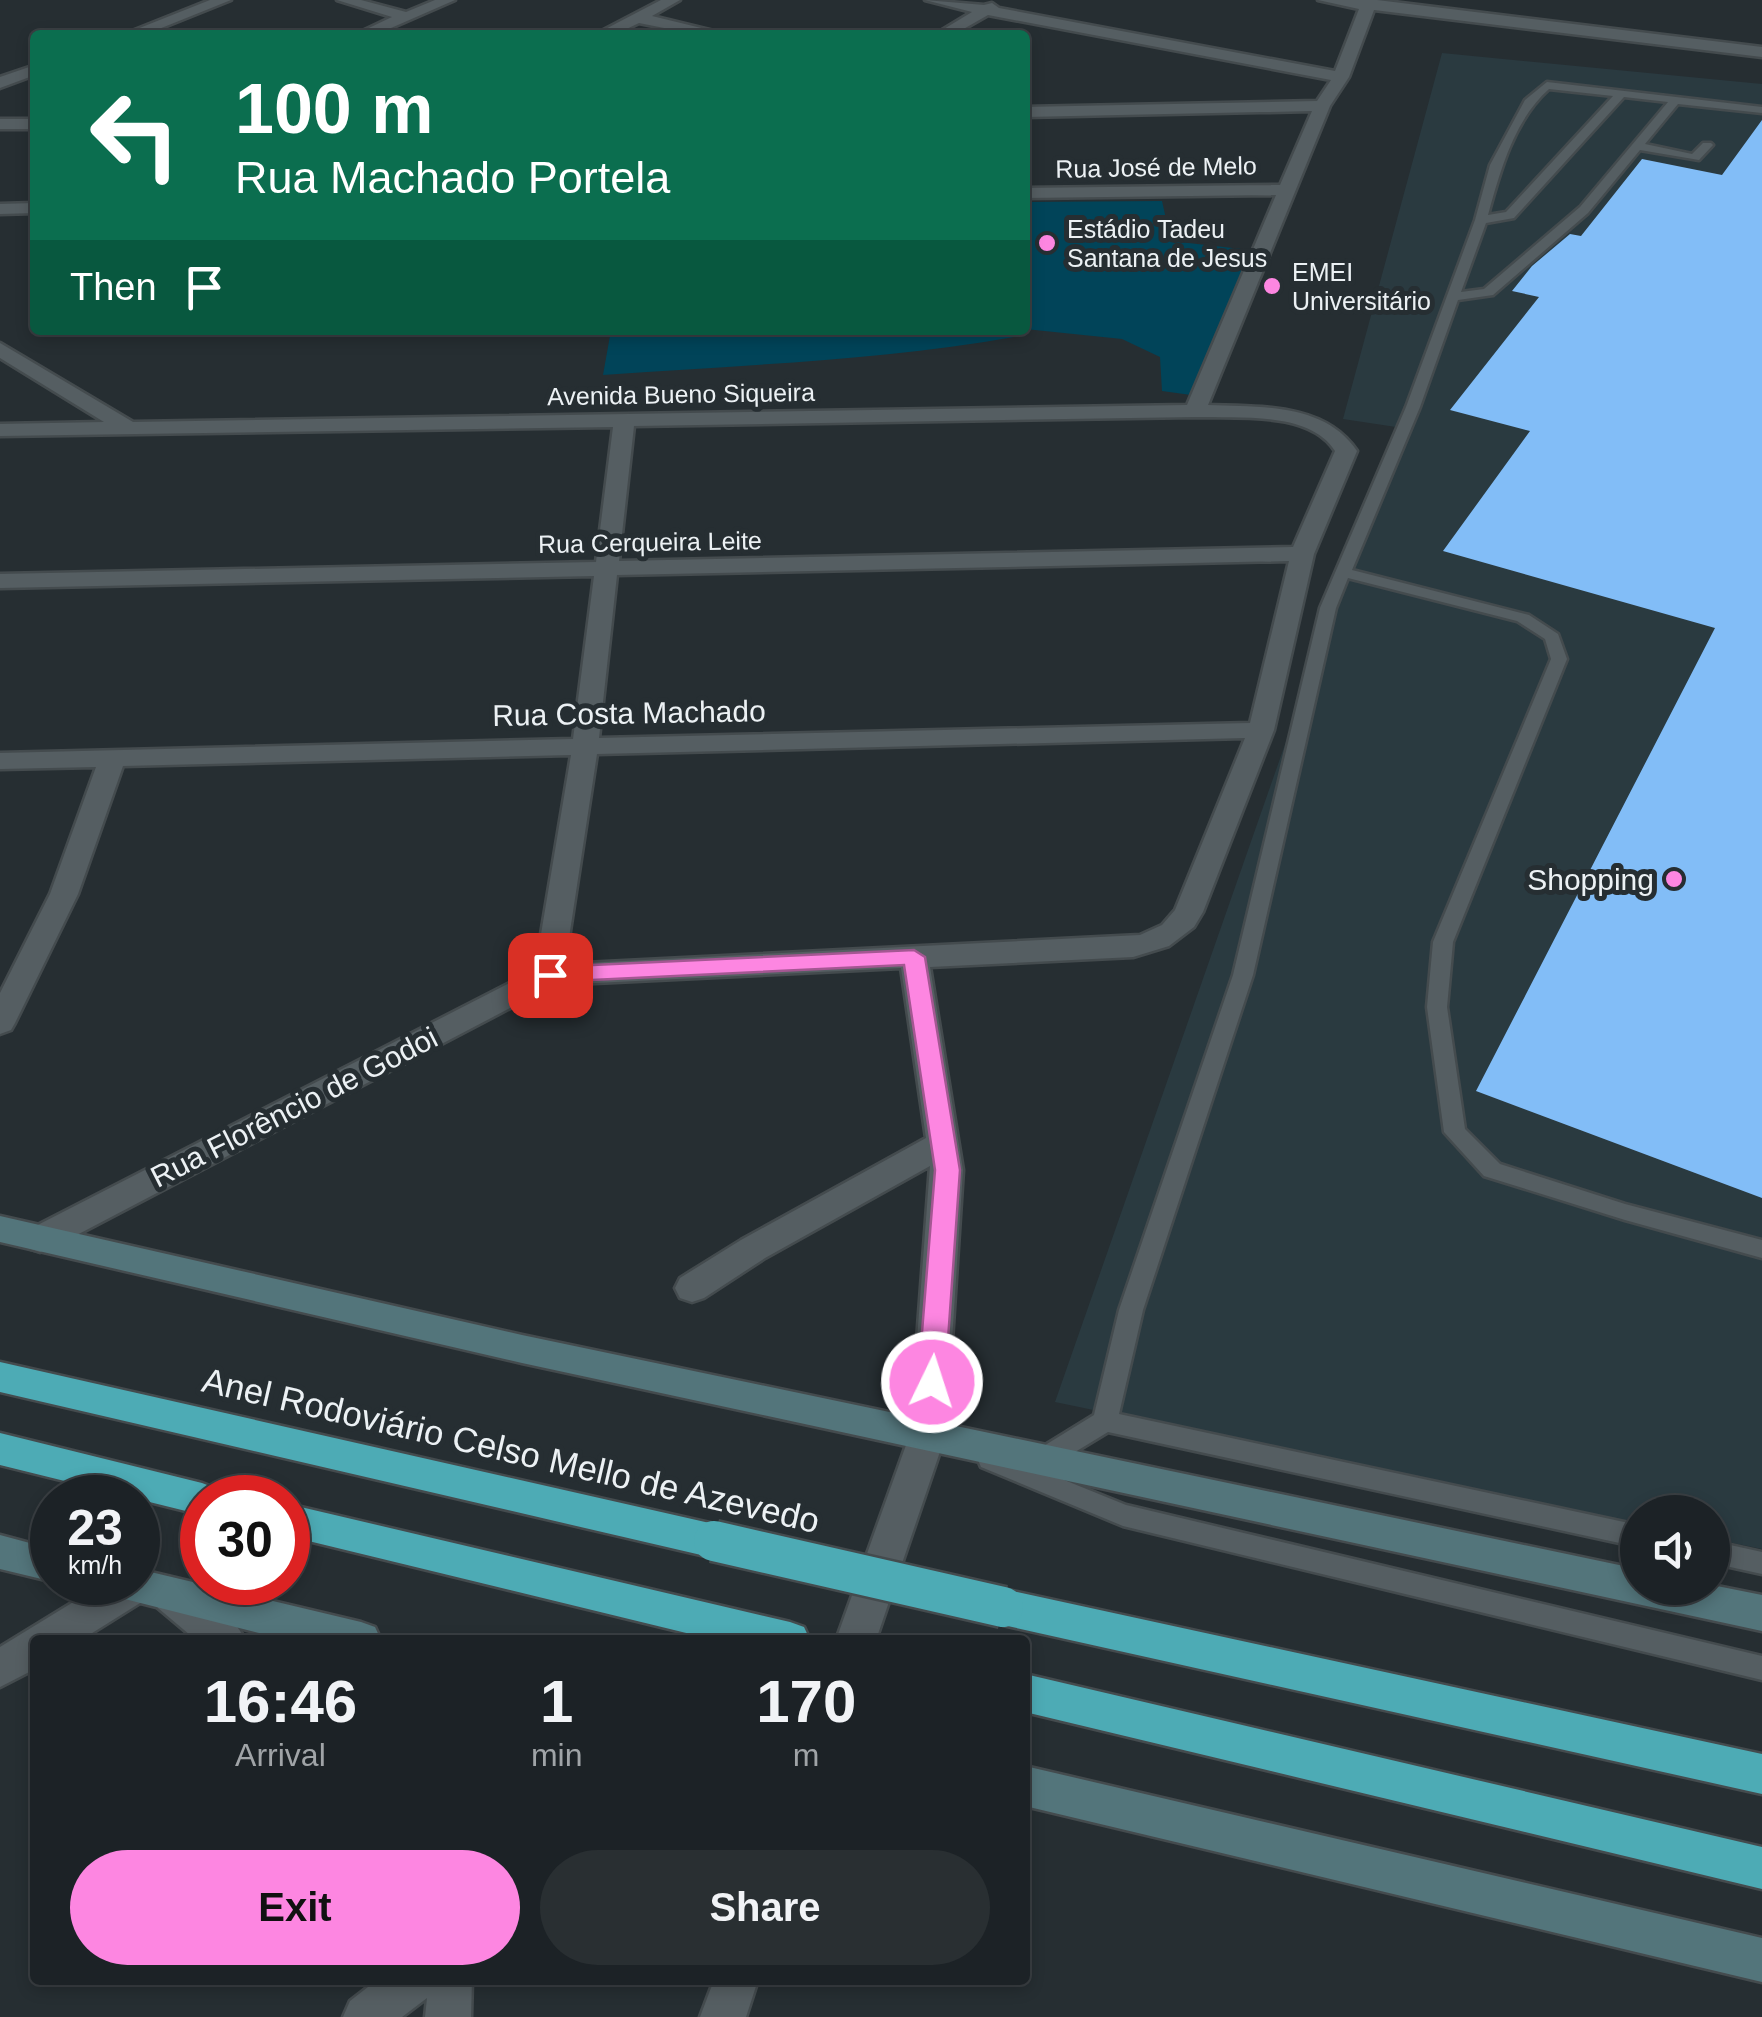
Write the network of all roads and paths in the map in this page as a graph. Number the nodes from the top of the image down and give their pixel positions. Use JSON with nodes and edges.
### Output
{"nodes":[{"id":1,"x":224,"y":0,"type":"edge"},
{"id":2,"x":344,"y":0,"type":"edge"},
{"id":3,"x":448,"y":0,"type":"edge"},
{"id":4,"x":673,"y":0,"type":"edge"},
{"id":5,"x":932,"y":0,"type":"edge"},
{"id":6,"x":1003,"y":0,"type":"edge"},
{"id":7,"x":1324,"y":0,"type":"edge"},
{"id":8,"x":1368,"y":4,"type":"edge"},
{"id":9,"x":986,"y":10,"type":"junction"},
{"id":10,"x":408,"y":17,"type":"junction"},
{"id":11,"x":637,"y":18,"type":"junction"},
{"id":12,"x":143,"y":30,"type":"edge"},
{"id":13,"x":375,"y":30,"type":"edge"},
{"id":14,"x":612,"y":30,"type":"edge"},
{"id":15,"x":697,"y":30,"type":"edge"},
{"id":16,"x":951,"y":30,"type":"edge"},
{"id":17,"x":1762,"y":52,"type":"edge"},
{"id":18,"x":30,"y":72,"type":"edge"},
{"id":19,"x":1340,"y":78,"type":"junction"},
{"id":20,"x":0,"y":83,"type":"edge"},
{"id":21,"x":1623,"y":92,"type":"junction"},
{"id":22,"x":1030,"y":94,"type":"edge"},
{"id":23,"x":1677,"y":98,"type":"junction"},
{"id":24,"x":1322,"y":106,"type":"junction"},
{"id":25,"x":1762,"y":110,"type":"edge"},
{"id":26,"x":1123,"y":111,"type":"junction"},
{"id":27,"x":1030,"y":112,"type":"edge"},
{"id":28,"x":0,"y":124,"type":"edge"},
{"id":29,"x":30,"y":124,"type":"edge"},
{"id":30,"x":1707,"y":145,"type":"dead end"},
{"id":31,"x":1638,"y":146,"type":"junction"},
{"id":32,"x":1287,"y":190,"type":"junction"},
{"id":33,"x":1030,"y":193,"type":"edge"},
{"id":34,"x":30,"y":208,"type":"edge"},
{"id":35,"x":0,"y":209,"type":"edge"},
{"id":36,"x":1481,"y":220,"type":"junction"},
{"id":37,"x":1453,"y":297,"type":"junction"},
{"id":38,"x":0,"y":350,"type":"edge"},
{"id":39,"x":1195,"y":412,"type":"junction"},
{"id":40,"x":624,"y":422,"type":"junction"},
{"id":41,"x":1,"y":430,"type":"edge"},
{"id":42,"x":132,"y":430,"type":"junction"},
{"id":43,"x":1302,"y":554,"type":"junction"},
{"id":44,"x":606,"y":571,"type":"junction"},
{"id":45,"x":1344,"y":572,"type":"junction"},
{"id":46,"x":0,"y":581,"type":"edge"},
{"id":47,"x":1260,"y":730,"type":"junction"},
{"id":48,"x":585,"y":746,"type":"junction"},
{"id":49,"x":112,"y":759,"type":"junction"},
{"id":50,"x":0,"y":761,"type":"edge"},
{"id":51,"x":914,"y":957,"type":"junction"},
{"id":52,"x":550,"y":975,"type":"junction"},
{"id":53,"x":0,"y":1023,"type":"edge"},
{"id":54,"x":944,"y":1144,"type":"junction"},
{"id":55,"x":0,"y":1229,"type":"edge"},
{"id":56,"x":40,"y":1239,"type":"junction"},
{"id":57,"x":1762,"y":1248,"type":"edge"},
{"id":58,"x":692,"y":1288,"type":"dead end"},
{"id":59,"x":0,"y":1376,"type":"edge"},
{"id":60,"x":1105,"y":1421,"type":"junction"},
{"id":61,"x":928,"y":1434,"type":"junction"},
{"id":62,"x":0,"y":1450,"type":"edge"},
{"id":63,"x":1043,"y":1459,"type":"junction"},
{"id":64,"x":180,"y":1494,"type":"edge"},
{"id":65,"x":310,"y":1525,"type":"edge"},
{"id":66,"x":1620,"y":1532,"type":"edge"},
{"id":67,"x":0,"y":1552,"type":"edge"},
{"id":68,"x":1730,"y":1556,"type":"edge"},
{"id":69,"x":30,"y":1560,"type":"edge"},
{"id":70,"x":1762,"y":1563,"type":"edge"},
{"id":71,"x":1620,"y":1583,"type":"edge"},
{"id":72,"x":160,"y":1592,"type":"edge"},
{"id":73,"x":160,"y":1599,"type":"edge"},
{"id":74,"x":111,"y":1605,"type":"edge"},
{"id":75,"x":1724,"y":1605,"type":"edge"},
{"id":76,"x":1762,"y":1613,"type":"edge"},
{"id":77,"x":56,"y":1635,"type":"edge"},
{"id":78,"x":216,"y":1635,"type":"edge"},
{"id":79,"x":339,"y":1635,"type":"edge"},
{"id":80,"x":768,"y":1635,"type":"edge"},
{"id":81,"x":858,"y":1635,"type":"edge"},
{"id":82,"x":30,"y":1650,"type":"edge"},
{"id":83,"x":1762,"y":1668,"type":"edge"},
{"id":84,"x":0,"y":1669,"type":"edge"},
{"id":85,"x":1030,"y":1694,"type":"edge"},
{"id":86,"x":1762,"y":1774,"type":"edge"},
{"id":87,"x":1030,"y":1787,"type":"edge"},
{"id":88,"x":1762,"y":1868,"type":"edge"},
{"id":89,"x":1762,"y":1960,"type":"edge"},
{"id":90,"x":406,"y":1985,"type":"edge"},
{"id":91,"x":450,"y":1985,"type":"edge"},
{"id":92,"x":734,"y":1985,"type":"edge"},
{"id":93,"x":366,"y":2017,"type":"edge"},
{"id":94,"x":448,"y":2017,"type":"edge"},
{"id":95,"x":722,"y":2017,"type":"edge"}],
"edges":[{"from":1,"to":12,"type":"street"},
{"from":2,"to":10,"type":"street"},
{"from":3,"to":10,"type":"street"},
{"from":4,"to":11,"type":"street"},
{"from":5,"to":9,"type":"street"},
{"from":6,"to":9,"type":"street"},
{"from":7,"to":8,"type":"street"},
{"from":8,"to":17,"type":"street"},
{"from":8,"to":19,"type":"street"},
{"from":9,"to":16,"type":"street"},
{"from":9,"to":19,"type":"street"},
{"from":10,"to":13,"type":"street"},
{"from":11,"to":14,"type":"street"},
{"from":11,"to":15,"type":"street"},
{"from":18,"to":20,"type":"street"},
{"from":19,"to":24,"type":"street"},
{"from":21,"to":23,"type":"lane"},
{"from":21,"to":36,"type":"lane"},
{"from":21,"to":36,"type":"lane"},
{"from":22,"to":26,"type":"street"},
{"from":23,"to":25,"type":"lane"},
{"from":23,"to":31,"type":"lane"},
{"from":24,"to":26,"type":"street"},
{"from":24,"to":32,"type":"street"},
{"from":26,"to":27,"type":"street"},
{"from":28,"to":29,"type":"street"},
{"from":30,"to":31,"type":"lane"},
{"from":31,"to":37,"type":"lane"},
{"from":32,"to":33,"type":"street","name":"Rua José de Melo"},
{"from":32,"to":39,"type":"street"},
{"from":34,"to":35,"type":"street"},
{"from":36,"to":37,"type":"lane"},
{"from":37,"to":45,"type":"lane"},
{"from":38,"to":42,"type":"street"},
{"from":39,"to":40,"type":"street","name":"Avenida Bueno Siqueira"},
{"from":39,"to":43,"type":"street","name":"Avenida Bueno Siqueira"},
{"from":40,"to":42,"type":"street","name":"Avenida Bueno Siqueira"},
{"from":40,"to":44,"type":"street"},
{"from":41,"to":42,"type":"street","name":"Avenida Bueno Siqueira"},
{"from":43,"to":44,"type":"street","name":"Rua Cerqueira Leite"},
{"from":43,"to":47,"type":"street"},
{"from":44,"to":46,"type":"street","name":"Rua Cerqueira Leite"},
{"from":44,"to":48,"type":"street"},
{"from":45,"to":57,"type":"lane"},
{"from":45,"to":60,"type":"lane"},
{"from":47,"to":48,"type":"street","name":"Rua Costa Machado"},
{"from":47,"to":51,"type":"street"},
{"from":48,"to":49,"type":"street","name":"Rua Costa Machado"},
{"from":48,"to":52,"type":"street"},
{"from":49,"to":50,"type":"street","name":"Rua Costa Machado"},
{"from":49,"to":53,"type":"street"},
{"from":51,"to":52,"type":"street"},
{"from":51,"to":54,"type":"street"},
{"from":52,"to":56,"type":"street","name":"Rua Florêncio de Godoi"},
{"from":54,"to":58,"type":"street"},
{"from":54,"to":61,"type":"street"},
{"from":55,"to":56,"type":"main road"},
{"from":56,"to":61,"type":"main road"},
{"from":59,"to":86,"type":"highway","name":"Anel Rodoviário Celso Mello de Azevedo","bridge":true},
{"from":60,"to":63,"type":"lane"},
{"from":60,"to":66,"type":"lane"},
{"from":61,"to":63,"type":"main road"},
{"from":61,"to":81,"type":"street"},
{"from":61,"to":83,"type":"lane"},
{"from":62,"to":64,"type":"highway"},
{"from":63,"to":71,"type":"main road"},
{"from":65,"to":80,"type":"highway"},
{"from":67,"to":69,"type":"main road"},
{"from":68,"to":70,"type":"lane"},
{"from":72,"to":79,"type":"main road"},
{"from":73,"to":78,"type":"street"},
{"from":74,"to":77,"type":"street"},
{"from":75,"to":76,"type":"main road"},
{"from":82,"to":84,"type":"street"},
{"from":85,"to":88,"type":"highway"},
{"from":87,"to":89,"type":"main road"},
{"from":90,"to":93,"type":"street"},
{"from":91,"to":94,"type":"street"},
{"from":92,"to":95,"type":"street"}]}
